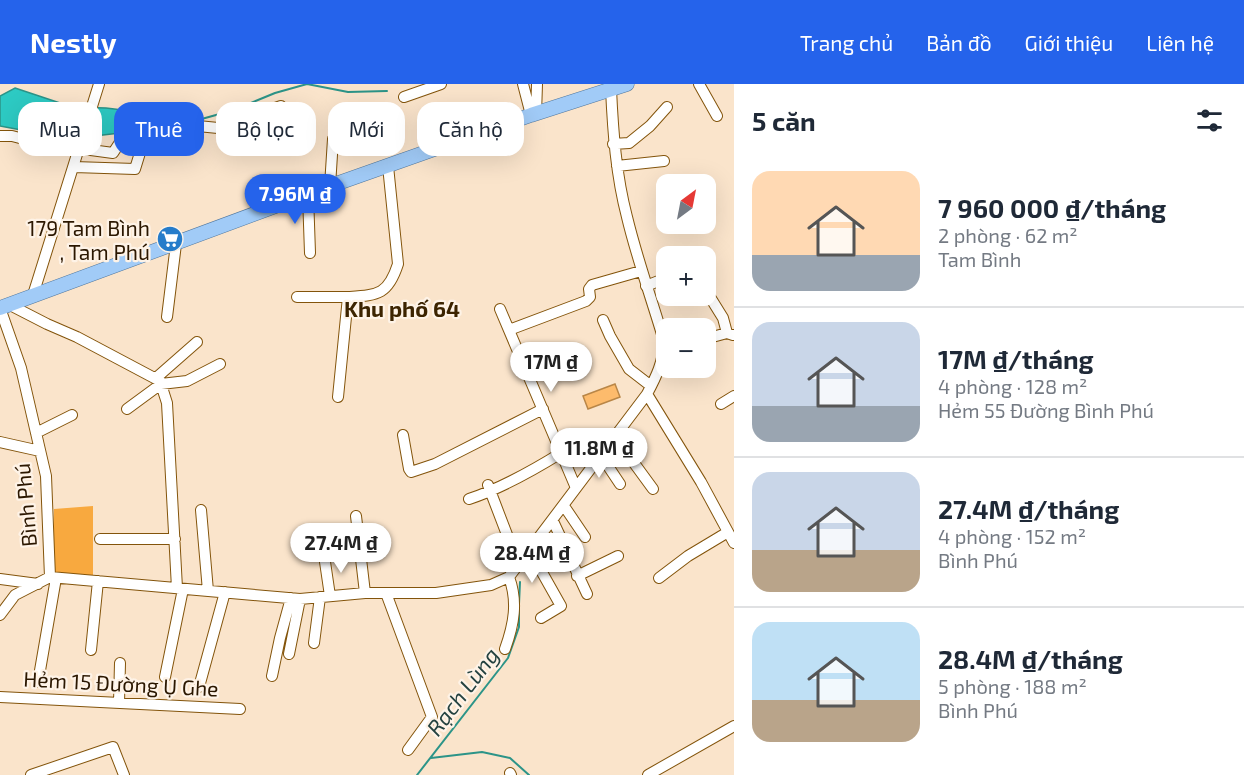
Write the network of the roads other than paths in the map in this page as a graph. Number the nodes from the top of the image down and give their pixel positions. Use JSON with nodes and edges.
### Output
{"nodes":[{"id":1,"x":99,"y":84,"type":"edge"},
{"id":2,"x":441,"y":84,"type":"edge"},
{"id":3,"x":523,"y":84,"type":"edge"},
{"id":4,"x":537,"y":84,"type":"edge"},
{"id":5,"x":627,"y":84,"type":"edge"},
{"id":6,"x":699,"y":84,"type":"edge"},
{"id":7,"x":606,"y":88,"type":"edge"},
{"id":8,"x":404,"y":98,"type":"dead end"},
{"id":9,"x":93,"y":102,"type":"edge"},
{"id":10,"x":668,"y":106,"type":"dead end"},
{"id":11,"x":533,"y":114,"type":"junction"},
{"id":12,"x":717,"y":116,"type":"dead end"},
{"id":13,"x":216,"y":128,"type":"edge"},
{"id":14,"x":2,"y":136,"type":"dead end"},
{"id":15,"x":18,"y":137,"type":"edge"},
{"id":16,"x":614,"y":144,"type":"junction"},
{"id":17,"x":102,"y":152,"type":"edge"},
{"id":18,"x":77,"y":156,"type":"edge"},
{"id":19,"x":139,"y":156,"type":"edge"},
{"id":20,"x":332,"y":156,"type":"edge"},
{"id":21,"x":664,"y":161,"type":"dead end"},
{"id":22,"x":388,"y":166,"type":"junction"},
{"id":23,"x":617,"y":166,"type":"junction"},
{"id":24,"x":74,"y":167,"type":"junction"},
{"id":25,"x":330,"y":186,"type":"junction"},
{"id":26,"x":308,"y":195,"type":"junction"},
{"id":27,"x":176,"y":244,"type":"junction"},
{"id":28,"x":310,"y":253,"type":"dead end"},
{"id":29,"x":641,"y":271,"type":"junction"},
{"id":30,"x":656,"y":282,"type":"edge"},
{"id":31,"x":646,"y":286,"type":"junction"},
{"id":32,"x":33,"y":295,"type":"junction"},
{"id":33,"x":297,"y":297,"type":"dead end"},
{"id":34,"x":348,"y":297,"type":"junction"},
{"id":35,"x":716,"y":306,"type":"edge"},
{"id":36,"x":500,"y":309,"type":"dead end"},
{"id":37,"x":4,"y":310,"type":"edge"},
{"id":38,"x":167,"y":317,"type":"dead end"},
{"id":39,"x":656,"y":318,"type":"edge"},
{"id":40,"x":603,"y":321,"type":"dead end"},
{"id":41,"x":509,"y":330,"type":"junction"},
{"id":42,"x":0,"y":332,"type":"edge"},
{"id":43,"x":731,"y":334,"type":"edge"},
{"id":44,"x":716,"y":337,"type":"edge"},
{"id":45,"x":197,"y":342,"type":"dead end"},
{"id":46,"x":220,"y":364,"type":"dead end"},
{"id":47,"x":656,"y":376,"type":"edge"},
{"id":48,"x":159,"y":381,"type":"junction"},
{"id":49,"x":650,"y":390,"type":"junction"},
{"id":50,"x":734,"y":396,"type":"edge"},
{"id":51,"x":338,"y":397,"type":"dead end"},
{"id":52,"x":721,"y":404,"type":"dead end"},
{"id":53,"x":127,"y":409,"type":"dead end"},
{"id":54,"x":543,"y":410,"type":"junction"},
{"id":55,"x":72,"y":415,"type":"dead end"},
{"id":56,"x":36,"y":433,"type":"junction"},
{"id":57,"x":403,"y":435,"type":"dead end"},
{"id":58,"x":615,"y":437,"type":"junction"},
{"id":59,"x":0,"y":442,"type":"edge"},
{"id":60,"x":40,"y":451,"type":"junction"},
{"id":61,"x":561,"y":453,"type":"junction"},
{"id":62,"x":602,"y":457,"type":"junction"},
{"id":63,"x":620,"y":484,"type":"dead end"},
{"id":64,"x":489,"y":488,"type":"junction"},
{"id":65,"x":576,"y":488,"type":"junction"},
{"id":66,"x":653,"y":489,"type":"dead end"},
{"id":67,"x":470,"y":499,"type":"dead end"},
{"id":68,"x":564,"y":506,"type":"junction"},
{"id":69,"x":201,"y":510,"type":"dead end"},
{"id":70,"x":356,"y":516,"type":"dead end"},
{"id":71,"x":553,"y":521,"type":"junction"},
{"id":72,"x":728,"y":532,"type":"junction"},
{"id":73,"x":585,"y":537,"type":"dead end"},
{"id":74,"x":100,"y":539,"type":"dead end"},
{"id":75,"x":175,"y":539,"type":"junction"},
{"id":76,"x":734,"y":543,"type":"edge"},
{"id":77,"x":530,"y":551,"type":"junction"},
{"id":78,"x":324,"y":555,"type":"dead end"},
{"id":79,"x":618,"y":556,"type":"dead end"},
{"id":80,"x":519,"y":566,"type":"junction"},
{"id":81,"x":577,"y":576,"type":"junction"},
{"id":82,"x":53,"y":577,"type":"junction"},
{"id":83,"x":509,"y":577,"type":"junction"},
{"id":84,"x":659,"y":578,"type":"dead end"},
{"id":85,"x":0,"y":579,"type":"edge"},
{"id":86,"x":98,"y":581,"type":"junction"},
{"id":87,"x":38,"y":584,"type":"junction"},
{"id":88,"x":180,"y":589,"type":"junction"},
{"id":89,"x":208,"y":591,"type":"junction"},
{"id":90,"x":225,"y":592,"type":"junction"},
{"id":91,"x":364,"y":593,"type":"junction"},
{"id":92,"x":386,"y":593,"type":"junction"},
{"id":93,"x":587,"y":594,"type":"dead end"},
{"id":94,"x":325,"y":597,"type":"junction"},
{"id":95,"x":295,"y":599,"type":"junction"},
{"id":96,"x":0,"y":615,"type":"edge"},
{"id":97,"x":541,"y":618,"type":"dead end"},
{"id":98,"x":314,"y":643,"type":"dead end"},
{"id":99,"x":505,"y":649,"type":"dead end"},
{"id":100,"x":91,"y":650,"type":"dead end"},
{"id":101,"x":289,"y":654,"type":"dead end"},
{"id":102,"x":120,"y":663,"type":"dead end"},
{"id":103,"x":272,"y":676,"type":"dead end"},
{"id":104,"x":165,"y":677,"type":"dead end"},
{"id":105,"x":38,"y":682,"type":"dead end"},
{"id":106,"x":199,"y":687,"type":"dead end"},
{"id":107,"x":0,"y":697,"type":"edge"},
{"id":108,"x":119,"y":703,"type":"junction"},
{"id":109,"x":240,"y":709,"type":"dead end"},
{"id":110,"x":734,"y":726,"type":"edge"},
{"id":111,"x":408,"y":750,"type":"dead end"},
{"id":112,"x":31,"y":775,"type":"edge"},
{"id":113,"x":124,"y":775,"type":"edge"},
{"id":114,"x":648,"y":775,"type":"edge"}],
"edges":[{"from":1,"to":9,"type":"street"},
{"from":2,"to":8,"type":"street"},
{"from":3,"to":11,"type":"street"},
{"from":4,"to":11,"type":"street"},
{"from":5,"to":7,"type":"main road"},
{"from":6,"to":12,"type":"street"},
{"from":7,"to":11,"type":"main road"},
{"from":7,"to":16,"type":"street"},
{"from":10,"to":16,"type":"street"},
{"from":11,"to":22,"type":"main road"},
{"from":13,"to":17,"type":"street"},
{"from":14,"to":15,"type":"street"},
{"from":16,"to":23,"type":"street"},
{"from":18,"to":24,"type":"street"},
{"from":19,"to":24,"type":"street"},
{"from":20,"to":25,"type":"street"},
{"from":21,"to":23,"type":"street"},
{"from":22,"to":25,"type":"main road"},
{"from":22,"to":34,"type":"street"},
{"from":23,"to":29,"type":"street"},
{"from":24,"to":32,"type":"street"},
{"from":25,"to":26,"type":"main road"},
{"from":26,"to":27,"type":"main road"},
{"from":26,"to":28,"type":"street"},
{"from":27,"to":32,"type":"main road"},
{"from":27,"to":38,"type":"street"},
{"from":29,"to":31,"type":"street"},
{"from":29,"to":41,"type":"street"},
{"from":30,"to":31,"type":"street"},
{"from":31,"to":39,"type":"street"},
{"from":32,"to":37,"type":"main road"},
{"from":33,"to":34,"type":"street"},
{"from":34,"to":51,"type":"street"},
{"from":35,"to":43,"type":"street"},
{"from":36,"to":41,"type":"street"},
{"from":37,"to":42,"type":"street"},
{"from":37,"to":48,"type":"street"},
{"from":37,"to":56,"type":"street","name":"Bình Phú"},
{"from":40,"to":49,"type":"street"},
{"from":41,"to":54,"type":"street"},
{"from":43,"to":44,"type":"street"},
{"from":45,"to":48,"type":"street"},
{"from":46,"to":48,"type":"street"},
{"from":47,"to":49,"type":"street"},
{"from":48,"to":53,"type":"street"},
{"from":48,"to":75,"type":"street"},
{"from":49,"to":58,"type":"street"},
{"from":49,"to":72,"type":"street"},
{"from":50,"to":52,"type":"street"},
{"from":54,"to":57,"type":"street"},
{"from":54,"to":61,"type":"street"},
{"from":55,"to":56,"type":"street"},
{"from":56,"to":60,"type":"street","name":"Bình Phú"},
{"from":58,"to":62,"type":"street"},
{"from":58,"to":66,"type":"street"},
{"from":59,"to":60,"type":"street"},
{"from":60,"to":82,"type":"street","name":"Bình Phú"},
{"from":61,"to":64,"type":"street"},
{"from":61,"to":65,"type":"street"},
{"from":62,"to":63,"type":"street"},
{"from":62,"to":65,"type":"street"},
{"from":64,"to":67,"type":"street"},
{"from":64,"to":80,"type":"street"},
{"from":65,"to":68,"type":"street"},
{"from":68,"to":71,"type":"street"},
{"from":68,"to":73,"type":"street"},
{"from":69,"to":89,"type":"street"},
{"from":70,"to":91,"type":"street"},
{"from":71,"to":77,"type":"street"},
{"from":71,"to":81,"type":"street"},
{"from":72,"to":76,"type":"street"},
{"from":72,"to":84,"type":"street"},
{"from":74,"to":75,"type":"street"},
{"from":75,"to":88,"type":"street"},
{"from":77,"to":80,"type":"street"},
{"from":77,"to":97,"type":"street"},
{"from":78,"to":94,"type":"street"},
{"from":79,"to":81,"type":"street"},
{"from":80,"to":83,"type":"street"},
{"from":81,"to":93,"type":"street"},
{"from":82,"to":86,"type":"street"},
{"from":82,"to":87,"type":"street"},
{"from":82,"to":105,"type":"street","name":"Bình Phú"},
{"from":83,"to":92,"type":"street"},
{"from":83,"to":99,"type":"street"},
{"from":85,"to":87,"type":"street"},
{"from":86,"to":88,"type":"street"},
{"from":86,"to":100,"type":"street"},
{"from":87,"to":96,"type":"street"},
{"from":88,"to":89,"type":"street"},
{"from":88,"to":104,"type":"street"},
{"from":89,"to":90,"type":"street"},
{"from":90,"to":95,"type":"street"},
{"from":90,"to":106,"type":"street"},
{"from":91,"to":92,"type":"street"},
{"from":91,"to":94,"type":"street"},
{"from":92,"to":111,"type":"street"},
{"from":94,"to":95,"type":"street"},
{"from":94,"to":98,"type":"street"},
{"from":95,"to":101,"type":"street"},
{"from":95,"to":103,"type":"street"},
{"from":102,"to":108,"type":"street"},
{"from":107,"to":108,"type":"street","name":"Hẻm 15 Đường Ụ Ghe"},
{"from":108,"to":109,"type":"street","name":"Hẻm 15 Đường Ụ Ghe"},
{"from":110,"to":114,"type":"street"},
{"from":112,"to":113,"type":"street"}]}
